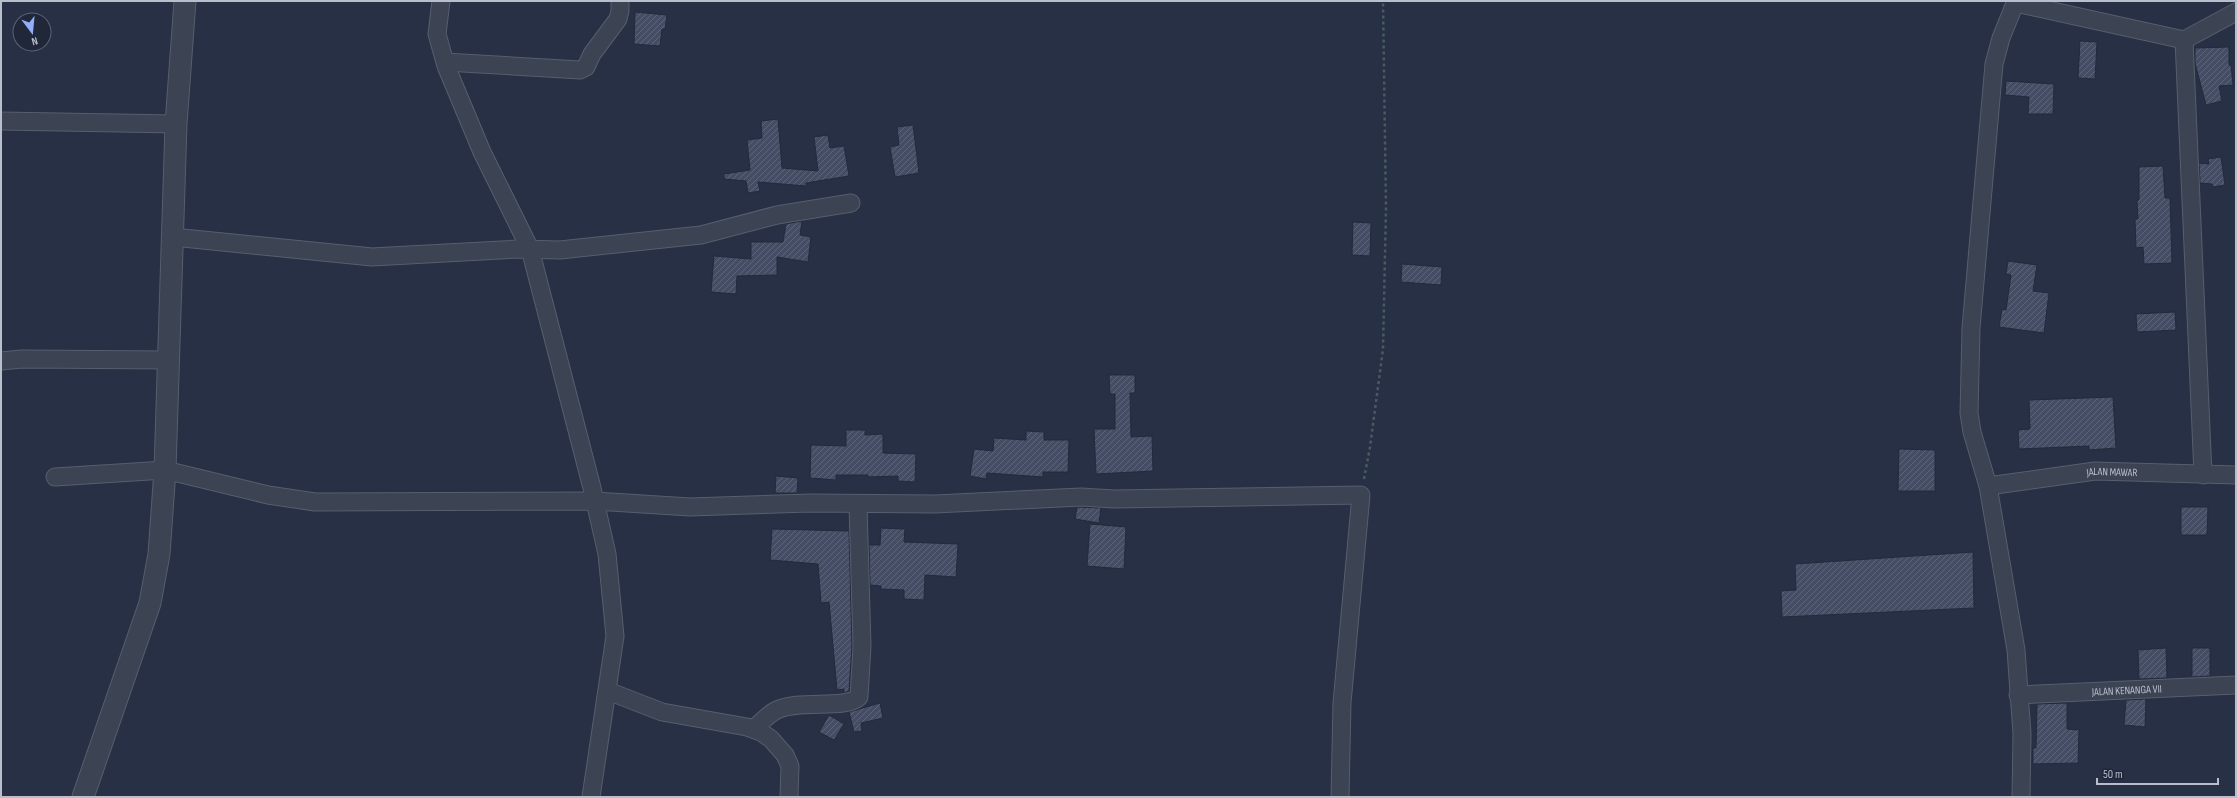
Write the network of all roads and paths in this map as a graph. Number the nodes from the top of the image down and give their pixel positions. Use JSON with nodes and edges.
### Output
{"nodes":[{"id":1,"x":185,"y":1,"type":"edge"},
{"id":2,"x":441,"y":1,"type":"edge"},
{"id":3,"x":620,"y":1,"type":"edge"},
{"id":4,"x":1384,"y":1,"type":"edge"},
{"id":5,"x":2016,"y":2,"type":"edge"},
{"id":6,"x":2236,"y":12,"type":"edge"},
{"id":7,"x":2184,"y":40,"type":"junction"},
{"id":8,"x":445,"y":62,"type":"junction"},
{"id":9,"x":1,"y":121,"type":"edge"},
{"id":10,"x":176,"y":124,"type":"junction"},
{"id":11,"x":851,"y":203,"type":"dead end"},
{"id":12,"x":173,"y":237,"type":"junction"},
{"id":13,"x":530,"y":249,"type":"junction"},
{"id":14,"x":170,"y":360,"type":"junction"},
{"id":15,"x":1,"y":361,"type":"edge"},
{"id":16,"x":165,"y":470,"type":"junction"},
{"id":17,"x":2203,"y":475,"type":"junction"},
{"id":18,"x":2236,"y":475,"type":"edge"},
{"id":19,"x":55,"y":478,"type":"dead end"},
{"id":20,"x":1988,"y":486,"type":"junction"},
{"id":21,"x":1361,"y":495,"type":"junction"},
{"id":22,"x":595,"y":501,"type":"junction"},
{"id":23,"x":858,"y":505,"type":"junction"},
{"id":24,"x":2236,"y":684,"type":"edge"},
{"id":25,"x":608,"y":691,"type":"junction"},
{"id":26,"x":2018,"y":695,"type":"junction"},
{"id":27,"x":753,"y":729,"type":"junction"},
{"id":28,"x":84,"y":797,"type":"edge"},
{"id":29,"x":591,"y":797,"type":"edge"},
{"id":30,"x":789,"y":797,"type":"edge"},
{"id":31,"x":1340,"y":797,"type":"edge"},
{"id":32,"x":2021,"y":797,"type":"edge"}],
"edges":[{"from":1,"to":10,"type":"street"},
{"from":2,"to":8,"type":"street"},
{"from":3,"to":8,"type":"street"},
{"from":4,"to":21,"type":"path"},
{"from":5,"to":7,"type":"street"},
{"from":5,"to":20,"type":"street"},
{"from":6,"to":7,"type":"street"},
{"from":7,"to":17,"type":"street"},
{"from":8,"to":13,"type":"street"},
{"from":9,"to":10,"type":"street"},
{"from":10,"to":12,"type":"street"},
{"from":11,"to":13,"type":"street"},
{"from":12,"to":13,"type":"street"},
{"from":12,"to":14,"type":"street"},
{"from":13,"to":22,"type":"street"},
{"from":14,"to":15,"type":"street"},
{"from":14,"to":16,"type":"street"},
{"from":16,"to":19,"type":"street"},
{"from":16,"to":22,"type":"street"},
{"from":16,"to":28,"type":"street"},
{"from":17,"to":18,"type":"street","name":"JALAN MAWAR"},
{"from":17,"to":20,"type":"street","name":"JALAN MAWAR"},
{"from":20,"to":26,"type":"street"},
{"from":21,"to":23,"type":"street"},
{"from":21,"to":31,"type":"street"},
{"from":22,"to":23,"type":"street"},
{"from":22,"to":25,"type":"street"},
{"from":23,"to":27,"type":"street"},
{"from":24,"to":26,"type":"street","name":"JALAN KENANGA VII"},
{"from":25,"to":27,"type":"street"},
{"from":25,"to":29,"type":"street"},
{"from":26,"to":32,"type":"street"},
{"from":27,"to":30,"type":"street"}]}
